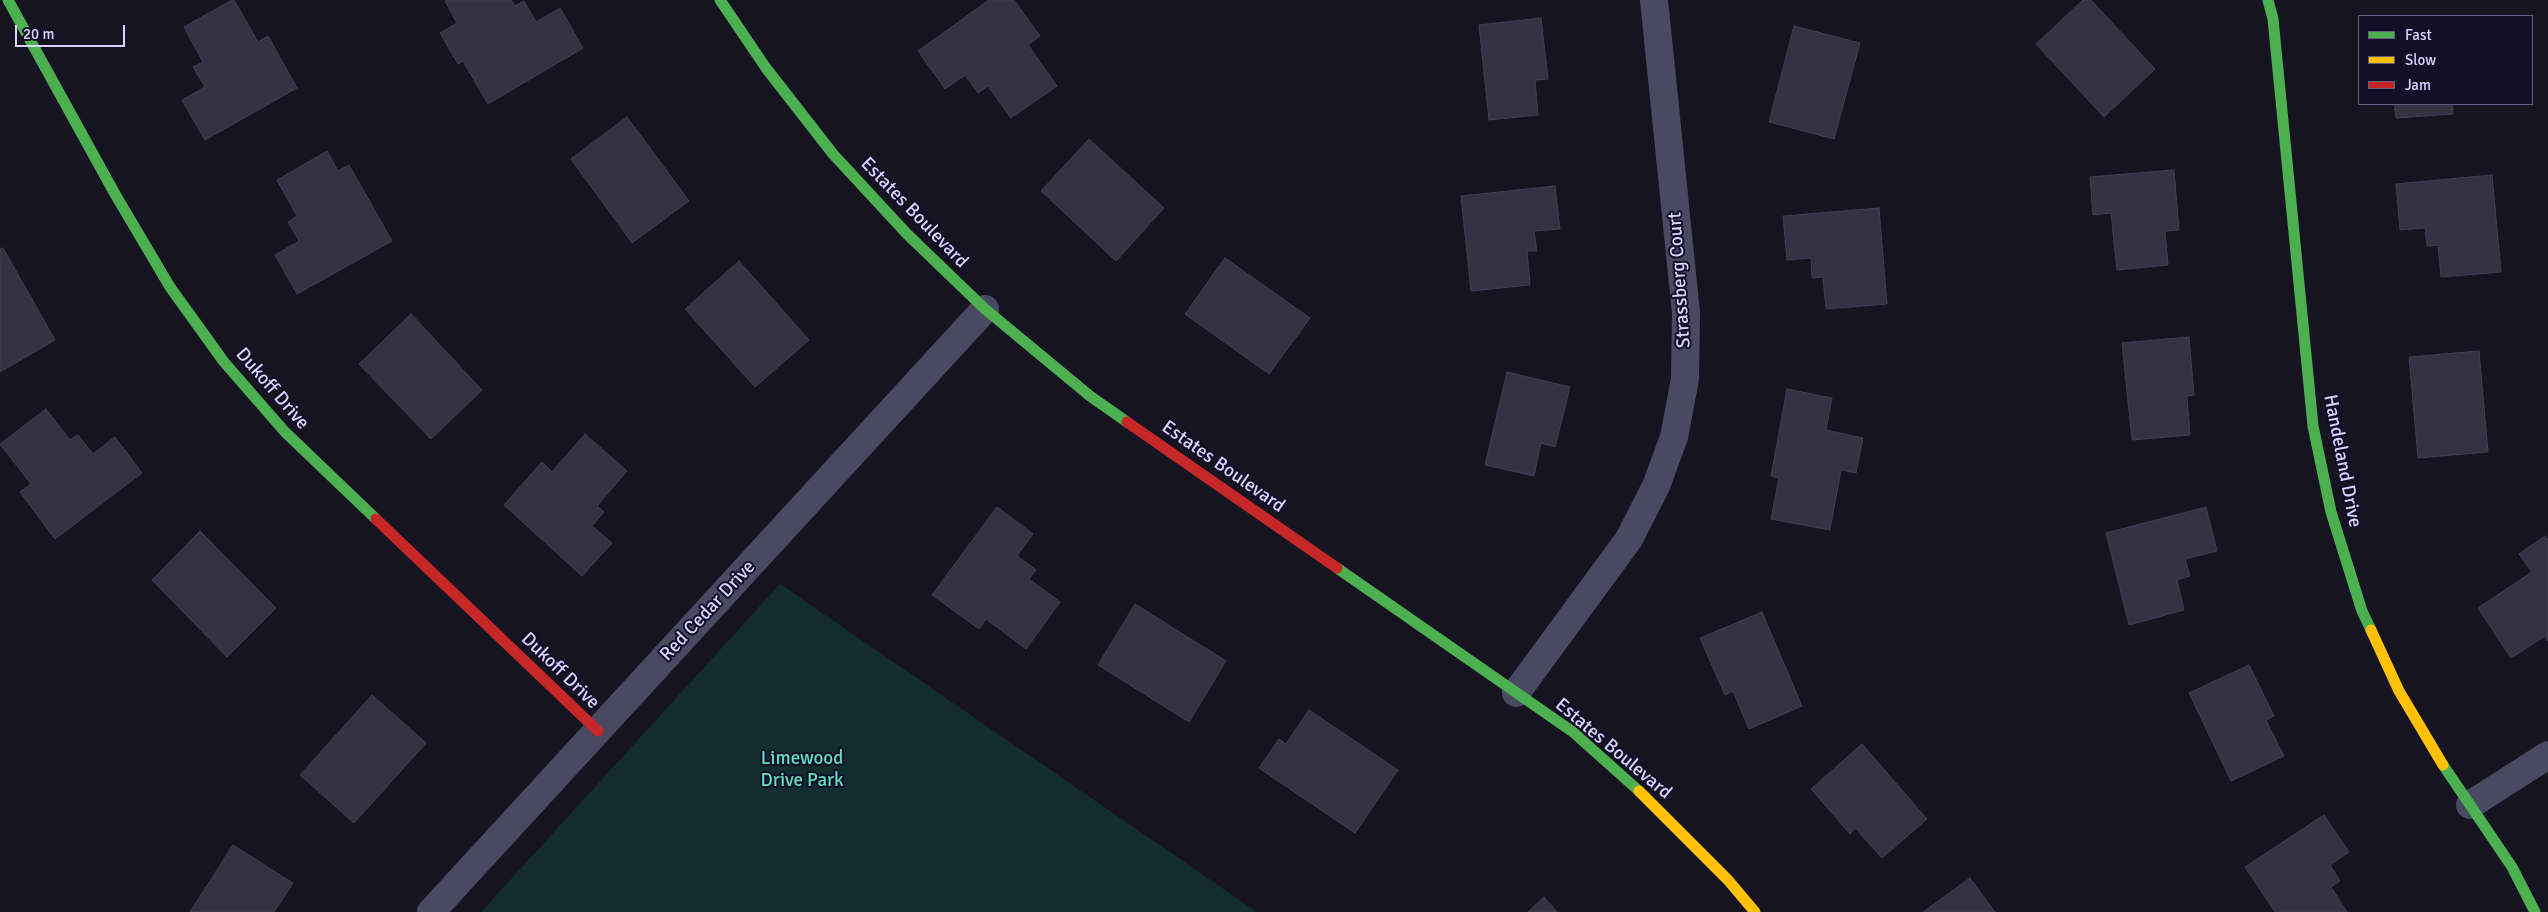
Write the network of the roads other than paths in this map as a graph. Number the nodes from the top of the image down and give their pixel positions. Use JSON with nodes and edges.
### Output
{"nodes":[{"id":1,"x":8,"y":0,"type":"edge"},
{"id":2,"x":720,"y":0,"type":"edge"},
{"id":3,"x":1654,"y":0,"type":"edge"},
{"id":4,"x":2268,"y":0,"type":"edge"},
{"id":5,"x":985,"y":310,"type":"junction"},
{"id":6,"x":1516,"y":693,"type":"junction"},
{"id":7,"x":598,"y":731,"type":"junction"},
{"id":8,"x":2548,"y":755,"type":"edge"},
{"id":9,"x":2470,"y":806,"type":"junction"},
{"id":10,"x":431,"y":912,"type":"edge"},
{"id":11,"x":1755,"y":912,"type":"edge"},
{"id":12,"x":2535,"y":912,"type":"edge"}],
"edges":[{"from":1,"to":7,"type":"street","name":"Dukoff Drive"},
{"from":2,"to":5,"type":"street","name":"Estates Boulevard"},
{"from":3,"to":6,"type":"street","name":"Strassberg Court"},
{"from":4,"to":9,"type":"street","name":"Handeland Drive"},
{"from":5,"to":6,"type":"street","name":"Estates Boulevard"},
{"from":5,"to":7,"type":"street","name":"Red Cedar Drive"},
{"from":6,"to":11,"type":"street","name":"Estates Boulevard"},
{"from":7,"to":10,"type":"street","name":"Red Cedar Drive"},
{"from":8,"to":9,"type":"street"},
{"from":9,"to":12,"type":"street","name":"Handeland Drive"}]}
